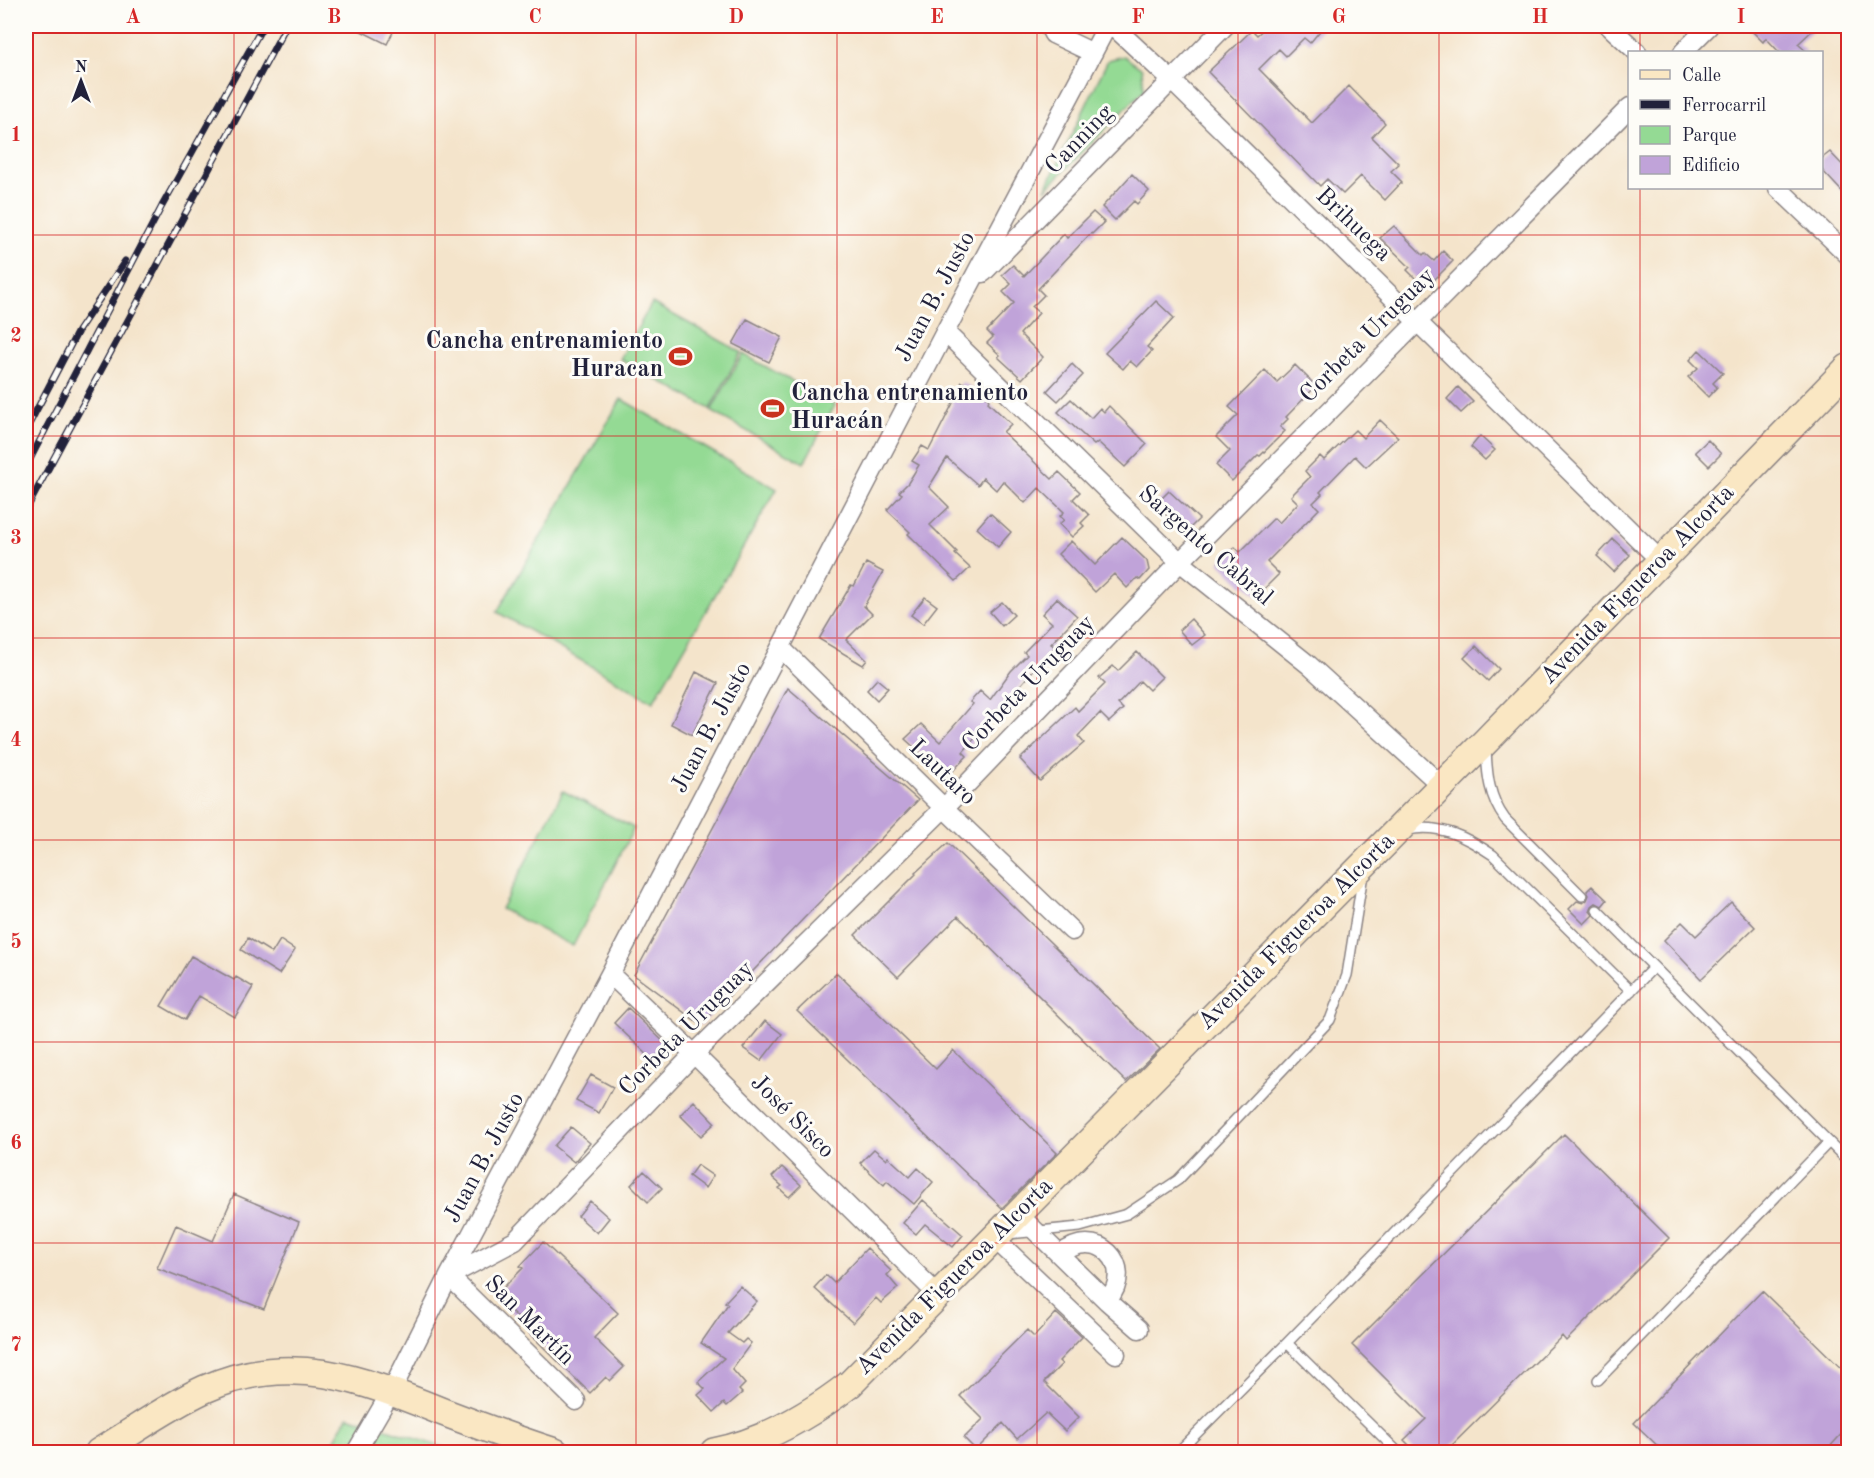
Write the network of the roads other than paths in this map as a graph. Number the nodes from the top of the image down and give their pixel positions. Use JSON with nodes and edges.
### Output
{"nodes":[{"id":1,"x":1049,"y":26,"type":"edge"},
{"id":2,"x":1107,"y":26,"type":"edge"},
{"id":3,"x":1113,"y":26,"type":"edge"},
{"id":4,"x":1225,"y":26,"type":"edge"},
{"id":5,"x":1609,"y":26,"type":"edge"},
{"id":6,"x":1709,"y":26,"type":"edge"},
{"id":7,"x":1636,"y":51,"type":"edge"},
{"id":8,"x":1684,"y":51,"type":"edge"},
{"id":9,"x":1093,"y":53,"type":"junction"},
{"id":10,"x":1171,"y":80,"type":"junction"},
{"id":11,"x":1628,"y":108,"type":"edge"},
{"id":12,"x":1779,"y":189,"type":"edge"},
{"id":13,"x":1848,"y":255,"type":"edge"},
{"id":14,"x":969,"y":288,"type":"junction"},
{"id":15,"x":1417,"y":320,"type":"junction"},
{"id":16,"x":945,"y":332,"type":"junction"},
{"id":17,"x":1844,"y":377,"type":"edge"},
{"id":18,"x":1661,"y":561,"type":"junction"},
{"id":19,"x":1180,"y":562,"type":"junction"},
{"id":20,"x":781,"y":648,"type":"junction"},
{"id":21,"x":1486,"y":741,"type":"junction"},
{"id":22,"x":1442,"y":786,"type":"junction"},
{"id":23,"x":944,"y":808,"type":"junction"},
{"id":24,"x":1394,"y":834,"type":"junction"},
{"id":25,"x":1365,"y":863,"type":"junction"},
{"id":26,"x":1582,"y":896,"type":"dead end"},
{"id":27,"x":1597,"y":910,"type":"dead end"},
{"id":28,"x":1072,"y":931,"type":"dead end"},
{"id":29,"x":1654,"y":967,"type":"junction"},
{"id":30,"x":610,"y":974,"type":"junction"},
{"id":31,"x":1631,"y":991,"type":"junction"},
{"id":32,"x":694,"y":1054,"type":"junction"},
{"id":33,"x":1829,"y":1142,"type":"junction"},
{"id":34,"x":1848,"y":1161,"type":"edge"},
{"id":35,"x":1027,"y":1222,"type":"junction"},
{"id":36,"x":996,"y":1237,"type":"junction"},
{"id":37,"x":1060,"y":1255,"type":"junction"},
{"id":38,"x":449,"y":1276,"type":"junction"},
{"id":39,"x":938,"y":1295,"type":"junction"},
{"id":40,"x":1107,"y":1301,"type":"junction"},
{"id":41,"x":1139,"y":1329,"type":"dead end"},
{"id":42,"x":1287,"y":1343,"type":"junction"},
{"id":43,"x":1116,"y":1354,"type":"dead end"},
{"id":44,"x":1598,"y":1380,"type":"dead end"},
{"id":45,"x":392,"y":1392,"type":"junction"},
{"id":46,"x":576,"y":1401,"type":"dead end"},
{"id":47,"x":99,"y":1452,"type":"edge"},
{"id":48,"x":356,"y":1452,"type":"edge"},
{"id":49,"x":555,"y":1452,"type":"edge"},
{"id":50,"x":714,"y":1452,"type":"edge"},
{"id":51,"x":1178,"y":1452,"type":"edge"},
{"id":52,"x":1398,"y":1452,"type":"edge"}],
"edges":[{"from":1,"to":9,"type":"street"},
{"from":2,"to":9,"type":"street","name":"Juan B. Justo"},
{"from":3,"to":10,"type":"street","name":"Brihuega"},
{"from":4,"to":10,"type":"street","name":"Canning"},
{"from":5,"to":7,"type":"street"},
{"from":6,"to":8,"type":"street"},
{"from":9,"to":14,"type":"street","name":"Juan B. Justo"},
{"from":10,"to":14,"type":"street","name":"Canning"},
{"from":10,"to":15,"type":"street","name":"Brihuega"},
{"from":11,"to":15,"type":"street","name":"Corbeta Uruguay"},
{"from":12,"to":13,"type":"street"},
{"from":14,"to":16,"type":"street","name":"Juan B. Justo"},
{"from":15,"to":18,"type":"street","name":"Brihuega"},
{"from":15,"to":19,"type":"street","name":"Corbeta Uruguay"},
{"from":16,"to":19,"type":"street","name":"Sargento Cabral"},
{"from":16,"to":20,"type":"street","name":"Juan B. Justo"},
{"from":17,"to":18,"type":"main road","name":"Avenida Figueroa Alcorta"},
{"from":18,"to":21,"type":"main road","name":"Avenida Figueroa Alcorta"},
{"from":19,"to":22,"type":"street","name":"Sargento Cabral"},
{"from":19,"to":23,"type":"street","name":"Corbeta Uruguay"},
{"from":20,"to":23,"type":"street","name":"Lautaro"},
{"from":20,"to":30,"type":"street","name":"Juan B. Justo"},
{"from":21,"to":22,"type":"main road","name":"Avenida Figueroa Alcorta"},
{"from":21,"to":26,"type":"lane"},
{"from":22,"to":24,"type":"main road","name":"Avenida Figueroa Alcorta"},
{"from":23,"to":28,"type":"street","name":"Lautaro"},
{"from":23,"to":32,"type":"street","name":"Corbeta Uruguay"},
{"from":24,"to":25,"type":"main road","name":"Avenida Figueroa Alcorta"},
{"from":24,"to":31,"type":"lane"},
{"from":25,"to":35,"type":"main road","name":"Avenida Figueroa Alcorta"},
{"from":25,"to":35,"type":"lane"},
{"from":27,"to":29,"type":"lane"},
{"from":29,"to":31,"type":"lane"},
{"from":29,"to":33,"type":"lane"},
{"from":30,"to":32,"type":"street","name":"José Sisco"},
{"from":30,"to":38,"type":"street","name":"Juan B. Justo"},
{"from":31,"to":42,"type":"lane"},
{"from":32,"to":38,"type":"street","name":"Corbeta Uruguay"},
{"from":32,"to":39,"type":"street","name":"José Sisco"},
{"from":33,"to":34,"type":"lane"},
{"from":33,"to":44,"type":"lane"},
{"from":35,"to":36,"type":"main road","name":"Avenida Figueroa Alcorta"},
{"from":35,"to":37,"type":"street"},
{"from":36,"to":39,"type":"main road","name":"Avenida Figueroa Alcorta"},
{"from":36,"to":43,"type":"street"},
{"from":37,"to":40,"type":"street"},
{"from":37,"to":40,"type":"street"},
{"from":38,"to":45,"type":"street","name":"Juan B. Justo"},
{"from":38,"to":46,"type":"street","name":"San Martín"},
{"from":39,"to":50,"type":"main road","name":"Avenida Figueroa Alcorta"},
{"from":40,"to":41,"type":"street"},
{"from":42,"to":51,"type":"lane"},
{"from":42,"to":52,"type":"lane"},
{"from":45,"to":47,"type":"main road"},
{"from":45,"to":48,"type":"street","name":"Juan B. Justo"},
{"from":45,"to":49,"type":"main road"}]}
